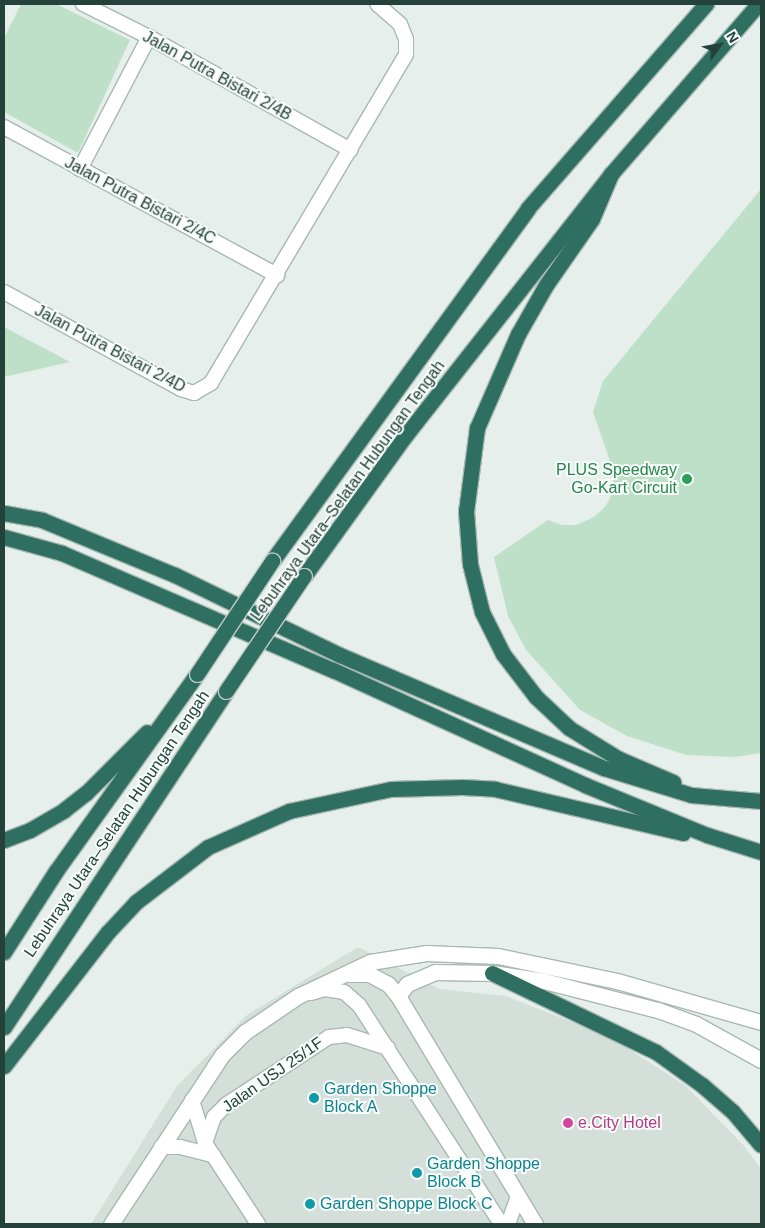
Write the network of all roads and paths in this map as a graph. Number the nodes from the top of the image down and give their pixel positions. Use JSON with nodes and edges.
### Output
{"nodes":[{"id":1,"x":83,"y":4,"type":"edge"},
{"id":2,"x":377,"y":4,"type":"edge"},
{"id":3,"x":706,"y":4,"type":"edge"},
{"id":4,"x":758,"y":4,"type":"edge"},
{"id":5,"x":149,"y":37,"type":"junction"},
{"id":6,"x":4,"y":127,"type":"edge"},
{"id":7,"x":350,"y":150,"type":"junction"},
{"id":8,"x":80,"y":169,"type":"junction"},
{"id":9,"x":610,"y":174,"type":"junction"},
{"id":10,"x":277,"y":275,"type":"junction"},
{"id":11,"x":4,"y":292,"type":"edge"},
{"id":12,"x":4,"y":513,"type":"edge"},
{"id":13,"x":4,"y":537,"type":"edge"},
{"id":14,"x":168,"y":713,"type":"junction"},
{"id":15,"x":691,"y":795,"type":"junction"},
{"id":16,"x":761,"y":801,"type":"edge"},
{"id":17,"x":707,"y":835,"type":"junction"},
{"id":18,"x":4,"y":840,"type":"edge"},
{"id":19,"x":761,"y":852,"type":"edge"},
{"id":20,"x":4,"y":952,"type":"edge"},
{"id":21,"x":492,"y":973,"type":"junction"},
{"id":22,"x":345,"y":974,"type":"junction"},
{"id":23,"x":298,"y":996,"type":"junction"},
{"id":24,"x":398,"y":996,"type":"junction"},
{"id":25,"x":761,"y":1022,"type":"edge"},
{"id":26,"x":4,"y":1027,"type":"edge"},
{"id":27,"x":388,"y":1048,"type":"junction"},
{"id":28,"x":761,"y":1060,"type":"edge"},
{"id":29,"x":4,"y":1066,"type":"edge"},
{"id":30,"x":192,"y":1100,"type":"junction"},
{"id":31,"x":205,"y":1143,"type":"junction"},
{"id":32,"x":761,"y":1145,"type":"edge"},
{"id":33,"x":162,"y":1147,"type":"junction"},
{"id":34,"x":213,"y":1155,"type":"junction"},
{"id":35,"x":518,"y":1196,"type":"junction"},
{"id":36,"x":112,"y":1224,"type":"edge"},
{"id":37,"x":258,"y":1224,"type":"edge"},
{"id":38,"x":501,"y":1224,"type":"edge"},
{"id":39,"x":508,"y":1224,"type":"edge"},
{"id":40,"x":535,"y":1224,"type":"edge"}],
"edges":[{"from":1,"to":5,"type":"street","name":"Jalan Putra Bistari 2/4B"},
{"from":2,"to":7,"type":"street"},
{"from":3,"to":14,"type":"highway","name":"Lebuhraya Utara–Selatan Hubungan Tengah","bridge":true},
{"from":4,"to":9,"type":"highway","name":"Lebuhraya Utara–Selatan Hubungan Tengah"},
{"from":5,"to":7,"type":"street","name":"Jalan Putra Bistari 2/4B"},
{"from":5,"to":8,"type":"street"},
{"from":6,"to":8,"type":"street","name":"Jalan Putra Bistari 2/4C"},
{"from":7,"to":10,"type":"street"},
{"from":8,"to":10,"type":"street","name":"Jalan Putra Bistari 2/4C"},
{"from":9,"to":15,"type":"highway"},
{"from":9,"to":26,"type":"highway","name":"Lebuhraya Utara–Selatan Hubungan Tengah","bridge":true},
{"from":10,"to":11,"type":"street","name":"Jalan Putra Bistari 2/4D"},
{"from":12,"to":15,"type":"highway"},
{"from":13,"to":17,"type":"highway"},
{"from":14,"to":18,"type":"highway"},
{"from":14,"to":20,"type":"highway","name":"Lebuhraya Utara–Selatan Hubungan Tengah"},
{"from":15,"to":16,"type":"highway"},
{"from":17,"to":19,"type":"highway"},
{"from":17,"to":29,"type":"highway"},
{"from":21,"to":24,"type":"street"},
{"from":21,"to":28,"type":"street"},
{"from":21,"to":32,"type":"highway"},
{"from":22,"to":23,"type":"street"},
{"from":22,"to":24,"type":"street"},
{"from":22,"to":25,"type":"street"},
{"from":23,"to":27,"type":"street"},
{"from":23,"to":30,"type":"street"},
{"from":24,"to":35,"type":"street"},
{"from":27,"to":31,"type":"street","name":"Jalan USJ 25/1F"},
{"from":27,"to":38,"type":"street"},
{"from":30,"to":31,"type":"street"},
{"from":30,"to":33,"type":"street"},
{"from":31,"to":34,"type":"street"},
{"from":33,"to":34,"type":"street"},
{"from":33,"to":36,"type":"street"},
{"from":34,"to":37,"type":"street"},
{"from":35,"to":39,"type":"street"},
{"from":35,"to":40,"type":"street"}]}
